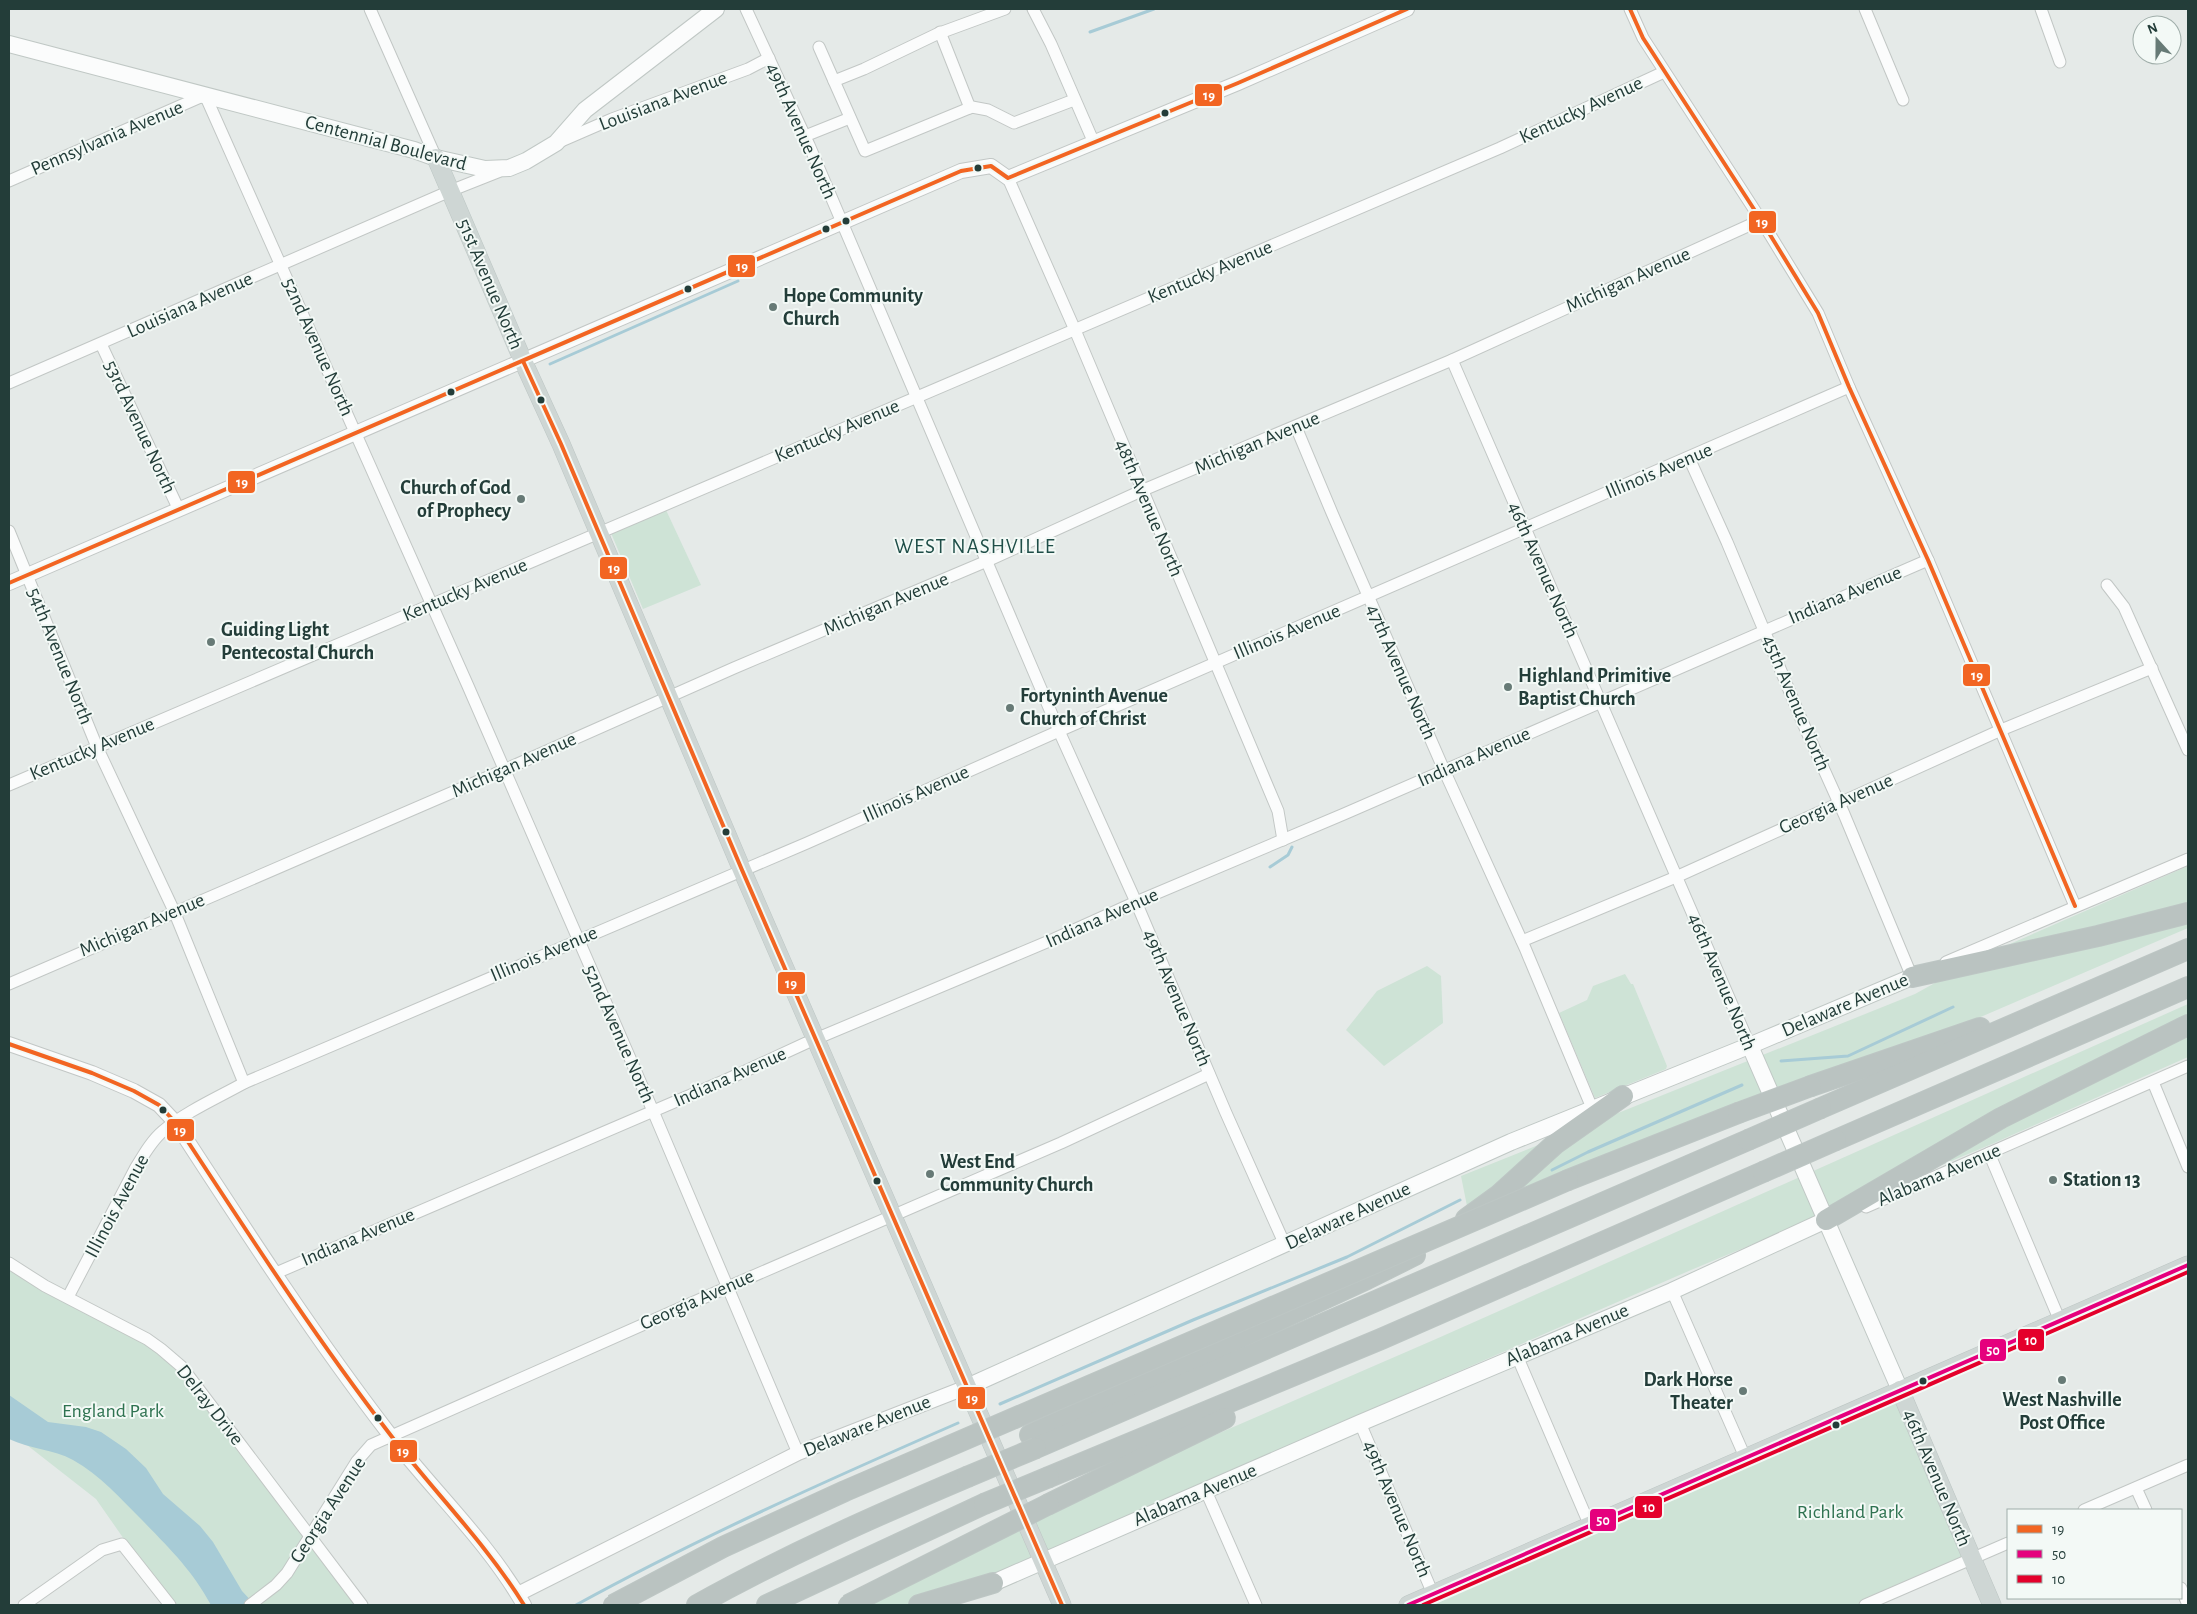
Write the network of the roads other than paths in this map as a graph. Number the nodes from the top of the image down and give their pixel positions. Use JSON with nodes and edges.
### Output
{"nodes":[{"id":1,"x":370,"y":9,"type":"edge"},
{"id":2,"x":716,"y":9,"type":"edge"},
{"id":3,"x":746,"y":9,"type":"edge"},
{"id":4,"x":1005,"y":9,"type":"edge"},
{"id":5,"x":1033,"y":9,"type":"edge"},
{"id":6,"x":1407,"y":9,"type":"edge"},
{"id":7,"x":1630,"y":9,"type":"edge"},
{"id":8,"x":1865,"y":9,"type":"edge"},
{"id":9,"x":2042,"y":9,"type":"edge"},
{"id":10,"x":940,"y":32,"type":"junction"},
{"id":11,"x":9,"y":44,"type":"edge"},
{"id":12,"x":820,"y":47,"type":"dead end"},
{"id":13,"x":769,"y":58,"type":"junction"},
{"id":14,"x":2060,"y":62,"type":"dead end"},
{"id":15,"x":1664,"y":72,"type":"junction"},
{"id":16,"x":834,"y":81,"type":"junction"},
{"id":17,"x":205,"y":95,"type":"junction"},
{"id":18,"x":1074,"y":100,"type":"junction"},
{"id":19,"x":1903,"y":100,"type":"dead end"},
{"id":20,"x":970,"y":108,"type":"junction"},
{"id":21,"x":850,"y":118,"type":"junction"},
{"id":22,"x":805,"y":136,"type":"junction"},
{"id":23,"x":556,"y":143,"type":"junction"},
{"id":24,"x":1094,"y":143,"type":"junction"},
{"id":25,"x":436,"y":158,"type":"junction"},
{"id":26,"x":509,"y":168,"type":"junction"},
{"id":27,"x":1008,"y":178,"type":"junction"},
{"id":28,"x":9,"y":180,"type":"edge"},
{"id":29,"x":450,"y":191,"type":"junction"},
{"id":30,"x":1762,"y":220,"type":"junction"},
{"id":31,"x":841,"y":223,"type":"junction"},
{"id":32,"x":281,"y":265,"type":"junction"},
{"id":33,"x":1075,"y":330,"type":"junction"},
{"id":34,"x":101,"y":344,"type":"junction"},
{"id":35,"x":523,"y":360,"type":"junction"},
{"id":36,"x":1452,"y":360,"type":"junction"},
{"id":37,"x":9,"y":383,"type":"edge"},
{"id":38,"x":1849,"y":387,"type":"junction"},
{"id":39,"x":917,"y":397,"type":"junction"},
{"id":40,"x":1296,"y":427,"type":"junction"},
{"id":41,"x":356,"y":433,"type":"junction"},
{"id":42,"x":1690,"y":458,"type":"junction"},
{"id":43,"x":1142,"y":491,"type":"junction"},
{"id":44,"x":179,"y":510,"type":"junction"},
{"id":45,"x":1525,"y":528,"type":"junction"},
{"id":46,"x":9,"y":531,"type":"edge"},
{"id":47,"x":598,"y":533,"type":"junction"},
{"id":48,"x":1928,"y":560,"type":"junction"},
{"id":49,"x":987,"y":561,"type":"junction"},
{"id":50,"x":28,"y":575,"type":"junction"},
{"id":51,"x":9,"y":583,"type":"edge"},
{"id":52,"x":2108,"y":585,"type":"dead end"},
{"id":53,"x":1368,"y":597,"type":"junction"},
{"id":54,"x":432,"y":604,"type":"junction"},
{"id":55,"x":1765,"y":630,"type":"junction"},
{"id":56,"x":1215,"y":663,"type":"junction"},
{"id":57,"x":2152,"y":668,"type":"junction"},
{"id":58,"x":669,"y":696,"type":"junction"},
{"id":59,"x":1601,"y":702,"type":"junction"},
{"id":60,"x":1058,"y":730,"type":"junction"},
{"id":61,"x":2001,"y":730,"type":"junction"},
{"id":62,"x":97,"y":747,"type":"junction"},
{"id":63,"x":2188,"y":750,"type":"edge"},
{"id":64,"x":504,"y":770,"type":"junction"},
{"id":65,"x":1444,"y":770,"type":"junction"},
{"id":66,"x":9,"y":785,"type":"edge"},
{"id":67,"x":1839,"y":802,"type":"junction"},
{"id":68,"x":1283,"y":840,"type":"junction"},
{"id":69,"x":2188,"y":859,"type":"edge"},
{"id":70,"x":742,"y":870,"type":"junction"},
{"id":71,"x":1676,"y":877,"type":"junction"},
{"id":72,"x":1136,"y":902,"type":"junction"},
{"id":73,"x":2074,"y":906,"type":"junction"},
{"id":74,"x":174,"y":911,"type":"junction"},
{"id":75,"x":2188,"y":913,"type":"edge"},
{"id":76,"x":577,"y":940,"type":"junction"},
{"id":77,"x":1522,"y":941,"type":"junction"},
{"id":78,"x":2188,"y":949,"type":"edge"},
{"id":79,"x":1912,"y":977,"type":"junction"},
{"id":80,"x":9,"y":984,"type":"edge"},
{"id":81,"x":2188,"y":987,"type":"edge"},
{"id":82,"x":2052,"y":1008,"type":"junction"},
{"id":83,"x":2188,"y":1025,"type":"edge"},
{"id":84,"x":816,"y":1039,"type":"junction"},
{"id":85,"x":9,"y":1044,"type":"edge"},
{"id":86,"x":1750,"y":1046,"type":"junction"},
{"id":87,"x":2188,"y":1066,"type":"edge"},
{"id":88,"x":1209,"y":1074,"type":"junction"},
{"id":89,"x":2152,"y":1082,"type":"junction"},
{"id":90,"x":244,"y":1083,"type":"junction"},
{"id":91,"x":1623,"y":1096,"type":"junction"},
{"id":92,"x":1592,"y":1108,"type":"junction"},
{"id":93,"x":653,"y":1111,"type":"junction"},
{"id":94,"x":175,"y":1122,"type":"junction"},
{"id":95,"x":1989,"y":1153,"type":"junction"},
{"id":96,"x":2188,"y":1167,"type":"edge"},
{"id":97,"x":893,"y":1216,"type":"junction"},
{"id":98,"x":1826,"y":1220,"type":"junction"},
{"id":99,"x":1285,"y":1245,"type":"junction"},
{"id":100,"x":9,"y":1262,"type":"edge"},
{"id":101,"x":2188,"y":1265,"type":"edge"},
{"id":102,"x":276,"y":1273,"type":"junction"},
{"id":103,"x":728,"y":1287,"type":"junction"},
{"id":104,"x":1672,"y":1290,"type":"junction"},
{"id":105,"x":68,"y":1297,"type":"junction"},
{"id":106,"x":2060,"y":1321,"type":"junction"},
{"id":107,"x":1380,"y":1339,"type":"junction"},
{"id":108,"x":1517,"y":1356,"type":"junction"},
{"id":109,"x":967,"y":1387,"type":"junction"},
{"id":110,"x":1900,"y":1390,"type":"junction"},
{"id":111,"x":1360,"y":1423,"type":"junction"},
{"id":112,"x":391,"y":1435,"type":"junction"},
{"id":113,"x":1033,"y":1441,"type":"junction"},
{"id":114,"x":798,"y":1453,"type":"junction"},
{"id":115,"x":1745,"y":1458,"type":"junction"},
{"id":116,"x":2188,"y":1465,"type":"edge"},
{"id":117,"x":2136,"y":1488,"type":"junction"},
{"id":118,"x":1206,"y":1491,"type":"junction"},
{"id":119,"x":2086,"y":1509,"type":"edge"},
{"id":120,"x":2146,"y":1509,"type":"edge"},
{"id":121,"x":1590,"y":1526,"type":"junction"},
{"id":122,"x":311,"y":1536,"type":"junction"},
{"id":123,"x":2007,"y":1543,"type":"edge"},
{"id":124,"x":1972,"y":1559,"type":"junction"},
{"id":125,"x":1042,"y":1561,"type":"junction"},
{"id":126,"x":993,"y":1583,"type":"junction"},
{"id":127,"x":2182,"y":1590,"type":"edge"},
{"id":128,"x":1433,"y":1594,"type":"junction"},
{"id":129,"x":521,"y":1600,"type":"edge"},
{"id":130,"x":24,"y":1605,"type":"edge"},
{"id":131,"x":170,"y":1605,"type":"edge"},
{"id":132,"x":250,"y":1605,"type":"edge"},
{"id":133,"x":362,"y":1605,"type":"edge"},
{"id":134,"x":613,"y":1605,"type":"edge"},
{"id":135,"x":697,"y":1605,"type":"edge"},
{"id":136,"x":767,"y":1605,"type":"edge"},
{"id":137,"x":848,"y":1605,"type":"edge"},
{"id":138,"x":919,"y":1605,"type":"edge"},
{"id":139,"x":946,"y":1605,"type":"edge"},
{"id":140,"x":1062,"y":1605,"type":"edge"},
{"id":141,"x":1256,"y":1605,"type":"edge"},
{"id":142,"x":1408,"y":1605,"type":"edge"},
{"id":143,"x":1865,"y":1605,"type":"edge"},
{"id":144,"x":1992,"y":1605,"type":"edge"},
{"id":145,"x":2188,"y":1605,"type":"edge"}],
"edges":[{"from":1,"to":25,"type":"street","name":"51st Avenue North"},
{"from":2,"to":23,"type":"main road","name":"Centennial Boulevard"},
{"from":3,"to":13,"type":"street","name":"49th Avenue North"},
{"from":4,"to":10,"type":"street"},
{"from":5,"to":18,"type":"street"},
{"from":6,"to":24,"type":"street"},
{"from":7,"to":15,"type":"street"},
{"from":8,"to":19,"type":"street"},
{"from":9,"to":14,"type":"street"},
{"from":10,"to":16,"type":"street"},
{"from":10,"to":20,"type":"street"},
{"from":11,"to":17,"type":"main road","name":"Centennial Boulevard"},
{"from":12,"to":16,"type":"street"},
{"from":13,"to":22,"type":"street","name":"49th Avenue North"},
{"from":13,"to":23,"type":"street","name":"Louisiana Avenue"},
{"from":15,"to":30,"type":"street"},
{"from":15,"to":33,"type":"street","name":"Kentucky Avenue"},
{"from":16,"to":21,"type":"street"},
{"from":17,"to":25,"type":"main road","name":"Centennial Boulevard"},
{"from":17,"to":28,"type":"street","name":"Pennsylvania Avenue"},
{"from":17,"to":32,"type":"street","name":"52nd Avenue North"},
{"from":18,"to":20,"type":"street"},
{"from":18,"to":24,"type":"street"},
{"from":20,"to":21,"type":"street"},
{"from":21,"to":22,"type":"street"},
{"from":22,"to":31,"type":"street","name":"49th Avenue North"},
{"from":23,"to":26,"type":"main road","name":"Centennial Boulevard"},
{"from":24,"to":27,"type":"street"},
{"from":25,"to":26,"type":"main road","name":"Centennial Boulevard"},
{"from":25,"to":29,"type":"main road","name":"51st Avenue North"},
{"from":26,"to":29,"type":"street","name":"Louisiana Avenue"},
{"from":27,"to":31,"type":"street"},
{"from":27,"to":33,"type":"street","name":"48th Avenue North"},
{"from":29,"to":32,"type":"street","name":"Louisiana Avenue"},
{"from":29,"to":35,"type":"main road","name":"51st Avenue North"},
{"from":30,"to":36,"type":"street","name":"Michigan Avenue"},
{"from":30,"to":38,"type":"street"},
{"from":31,"to":35,"type":"street"},
{"from":31,"to":39,"type":"street","name":"49th Avenue North"},
{"from":32,"to":34,"type":"street","name":"Louisiana Avenue"},
{"from":32,"to":41,"type":"street","name":"52nd Avenue North"},
{"from":33,"to":39,"type":"street","name":"Kentucky Avenue"},
{"from":33,"to":43,"type":"street","name":"48th Avenue North"},
{"from":34,"to":37,"type":"street","name":"Louisiana Avenue"},
{"from":34,"to":44,"type":"street","name":"53rd Avenue North"},
{"from":35,"to":41,"type":"street"},
{"from":35,"to":47,"type":"main road","name":"51st Avenue North"},
{"from":36,"to":40,"type":"street","name":"Michigan Avenue"},
{"from":36,"to":45,"type":"street","name":"46th Avenue North"},
{"from":38,"to":42,"type":"street","name":"Illinois Avenue"},
{"from":38,"to":48,"type":"street"},
{"from":39,"to":47,"type":"street","name":"Kentucky Avenue"},
{"from":39,"to":49,"type":"street","name":"49th Avenue North"},
{"from":40,"to":43,"type":"street","name":"Michigan Avenue"},
{"from":40,"to":53,"type":"street","name":"47th Avenue North"},
{"from":41,"to":44,"type":"street"},
{"from":41,"to":54,"type":"street","name":"52nd Avenue North"},
{"from":42,"to":45,"type":"street","name":"Illinois Avenue"},
{"from":42,"to":55,"type":"street","name":"45th Avenue North"},
{"from":43,"to":49,"type":"street","name":"Michigan Avenue"},
{"from":43,"to":56,"type":"street","name":"48th Avenue North"},
{"from":44,"to":50,"type":"street"},
{"from":45,"to":53,"type":"street","name":"Illinois Avenue"},
{"from":45,"to":59,"type":"street","name":"46th Avenue North"},
{"from":46,"to":50,"type":"street","name":"54th Avenue North"},
{"from":47,"to":54,"type":"street","name":"Kentucky Avenue"},
{"from":47,"to":58,"type":"main road","name":"51st Avenue North"},
{"from":48,"to":55,"type":"street","name":"Indiana Avenue"},
{"from":48,"to":61,"type":"street"},
{"from":49,"to":58,"type":"street","name":"Michigan Avenue"},
{"from":49,"to":60,"type":"street","name":"49th Avenue North"},
{"from":50,"to":51,"type":"street"},
{"from":50,"to":62,"type":"street","name":"54th Avenue North"},
{"from":52,"to":57,"type":"street"},
{"from":53,"to":56,"type":"street","name":"Illinois Avenue"},
{"from":53,"to":65,"type":"street","name":"47th Avenue North"},
{"from":54,"to":62,"type":"street","name":"Kentucky Avenue"},
{"from":54,"to":64,"type":"street","name":"52nd Avenue North"},
{"from":55,"to":59,"type":"street","name":"Indiana Avenue"},
{"from":55,"to":67,"type":"street","name":"45th Avenue North"},
{"from":56,"to":60,"type":"street","name":"Illinois Avenue"},
{"from":56,"to":68,"type":"street","name":"48th Avenue North"},
{"from":57,"to":61,"type":"street","name":"Georgia Avenue"},
{"from":57,"to":63,"type":"street"},
{"from":58,"to":64,"type":"street","name":"Michigan Avenue"},
{"from":58,"to":70,"type":"main road","name":"51st Avenue North"},
{"from":59,"to":65,"type":"street","name":"Indiana Avenue"},
{"from":59,"to":71,"type":"street","name":"46th Avenue North"},
{"from":60,"to":70,"type":"street","name":"Illinois Avenue"},
{"from":60,"to":72,"type":"street","name":"49th Avenue North"},
{"from":61,"to":67,"type":"street","name":"Georgia Avenue"},
{"from":61,"to":73,"type":"street"},
{"from":62,"to":66,"type":"street","name":"Kentucky Avenue"},
{"from":62,"to":74,"type":"street","name":"54th Avenue North"},
{"from":64,"to":74,"type":"street","name":"Michigan Avenue"},
{"from":64,"to":76,"type":"street","name":"52nd Avenue North"},
{"from":65,"to":68,"type":"street","name":"Indiana Avenue"},
{"from":65,"to":77,"type":"street","name":"47th Avenue North"},
{"from":67,"to":71,"type":"street","name":"Georgia Avenue"},
{"from":67,"to":79,"type":"street","name":"45th Avenue North"},
{"from":68,"to":72,"type":"street","name":"Indiana Avenue"},
{"from":69,"to":73,"type":"street","name":"Delaware Avenue"},
{"from":70,"to":76,"type":"street","name":"Illinois Avenue"},
{"from":70,"to":84,"type":"main road","name":"51st Avenue North"},
{"from":71,"to":77,"type":"street","name":"Georgia Avenue"},
{"from":71,"to":86,"type":"street","name":"46th Avenue North"},
{"from":72,"to":84,"type":"street","name":"Indiana Avenue"},
{"from":72,"to":88,"type":"street","name":"49th Avenue North"},
{"from":73,"to":79,"type":"street","name":"Delaware Avenue"},
{"from":74,"to":80,"type":"street","name":"Michigan Avenue"},
{"from":74,"to":90,"type":"street","name":"54th Avenue North"},
{"from":75,"to":79,"type":"highway"},
{"from":76,"to":90,"type":"street","name":"Illinois Avenue"},
{"from":76,"to":93,"type":"street","name":"52nd Avenue North"},
{"from":77,"to":92,"type":"street","name":"47th Avenue North"},
{"from":78,"to":82,"type":"highway"},
{"from":79,"to":86,"type":"main road","name":"Delaware Avenue"},
{"from":81,"to":107,"type":"highway","bridge":true},
{"from":82,"to":113,"type":"highway","bridge":true},
{"from":82,"to":134,"type":"highway","bridge":true},
{"from":83,"to":98,"type":"highway"},
{"from":84,"to":93,"type":"street","name":"Indiana Avenue"},
{"from":84,"to":97,"type":"main road","name":"51st Avenue North"},
{"from":85,"to":94,"type":"street"},
{"from":86,"to":91,"type":"main road","name":"Delaware Avenue"},
{"from":86,"to":98,"type":"main road","name":"46th Avenue North"},
{"from":87,"to":89,"type":"street","name":"Alabama Avenue"},
{"from":88,"to":97,"type":"street","name":"Georgia Avenue"},
{"from":88,"to":99,"type":"street","name":"49th Avenue North"},
{"from":89,"to":95,"type":"street","name":"Alabama Avenue"},
{"from":89,"to":96,"type":"street"},
{"from":90,"to":94,"type":"street","name":"Illinois Avenue"},
{"from":91,"to":92,"type":"main road","name":"Delaware Avenue"},
{"from":91,"to":113,"type":"highway"},
{"from":92,"to":99,"type":"main road","name":"Delaware Avenue"},
{"from":93,"to":102,"type":"street","name":"Indiana Avenue"},
{"from":93,"to":103,"type":"street","name":"52nd Avenue North"},
{"from":94,"to":102,"type":"street"},
{"from":94,"to":105,"type":"street","name":"Illinois Avenue"},
{"from":95,"to":98,"type":"street","name":"Alabama Avenue"},
{"from":95,"to":106,"type":"street"},
{"from":97,"to":103,"type":"street","name":"Georgia Avenue"},
{"from":97,"to":109,"type":"main road","name":"51st Avenue North"},
{"from":98,"to":104,"type":"main road","name":"Alabama Avenue"},
{"from":98,"to":110,"type":"main road","name":"46th Avenue North"},
{"from":99,"to":109,"type":"main road","name":"Delaware Avenue"},
{"from":100,"to":105,"type":"street","name":"Delray Drive"},
{"from":101,"to":106,"type":"main road"},
{"from":102,"to":112,"type":"street"},
{"from":103,"to":112,"type":"street","name":"Georgia Avenue"},
{"from":103,"to":114,"type":"street","name":"52nd Avenue North"},
{"from":104,"to":108,"type":"main road","name":"Alabama Avenue"},
{"from":104,"to":115,"type":"street"},
{"from":105,"to":122,"type":"street","name":"Delray Drive"},
{"from":106,"to":110,"type":"main road"},
{"from":107,"to":136,"type":"highway","bridge":true},
{"from":107,"to":137,"type":"highway","bridge":true},
{"from":108,"to":111,"type":"main road","name":"Alabama Avenue"},
{"from":108,"to":121,"type":"street"},
{"from":109,"to":114,"type":"street","name":"Delaware Avenue"},
{"from":109,"to":125,"type":"main road","name":"51st Avenue North"},
{"from":110,"to":115,"type":"main road"},
{"from":110,"to":124,"type":"main road","name":"46th Avenue North"},
{"from":111,"to":118,"type":"main road","name":"Alabama Avenue"},
{"from":111,"to":128,"type":"street","name":"49th Avenue North"},
{"from":112,"to":122,"type":"street","name":"Georgia Avenue"},
{"from":112,"to":129,"type":"street"},
{"from":113,"to":135,"type":"highway","bridge":true},
{"from":114,"to":129,"type":"street","name":"Delaware Avenue"},
{"from":115,"to":121,"type":"main road"},
{"from":116,"to":117,"type":"street"},
{"from":117,"to":119,"type":"street"},
{"from":117,"to":120,"type":"street"},
{"from":118,"to":125,"type":"main road","name":"Alabama Avenue"},
{"from":118,"to":141,"type":"street"},
{"from":121,"to":128,"type":"main road"},
{"from":122,"to":132,"type":"street","name":"Georgia Avenue"},
{"from":122,"to":133,"type":"street","name":"Delray Drive"},
{"from":123,"to":124,"type":"street"},
{"from":124,"to":143,"type":"street"},
{"from":124,"to":144,"type":"main road","name":"46th Avenue North"},
{"from":125,"to":126,"type":"main road","name":"Alabama Avenue"},
{"from":125,"to":140,"type":"main road","name":"51st Avenue North"},
{"from":126,"to":138,"type":"highway"},
{"from":126,"to":139,"type":"street","name":"Alabama Avenue"},
{"from":127,"to":145,"type":"street"},
{"from":128,"to":142,"type":"main road"},
{"from":130,"to":131,"type":"street"}]}
